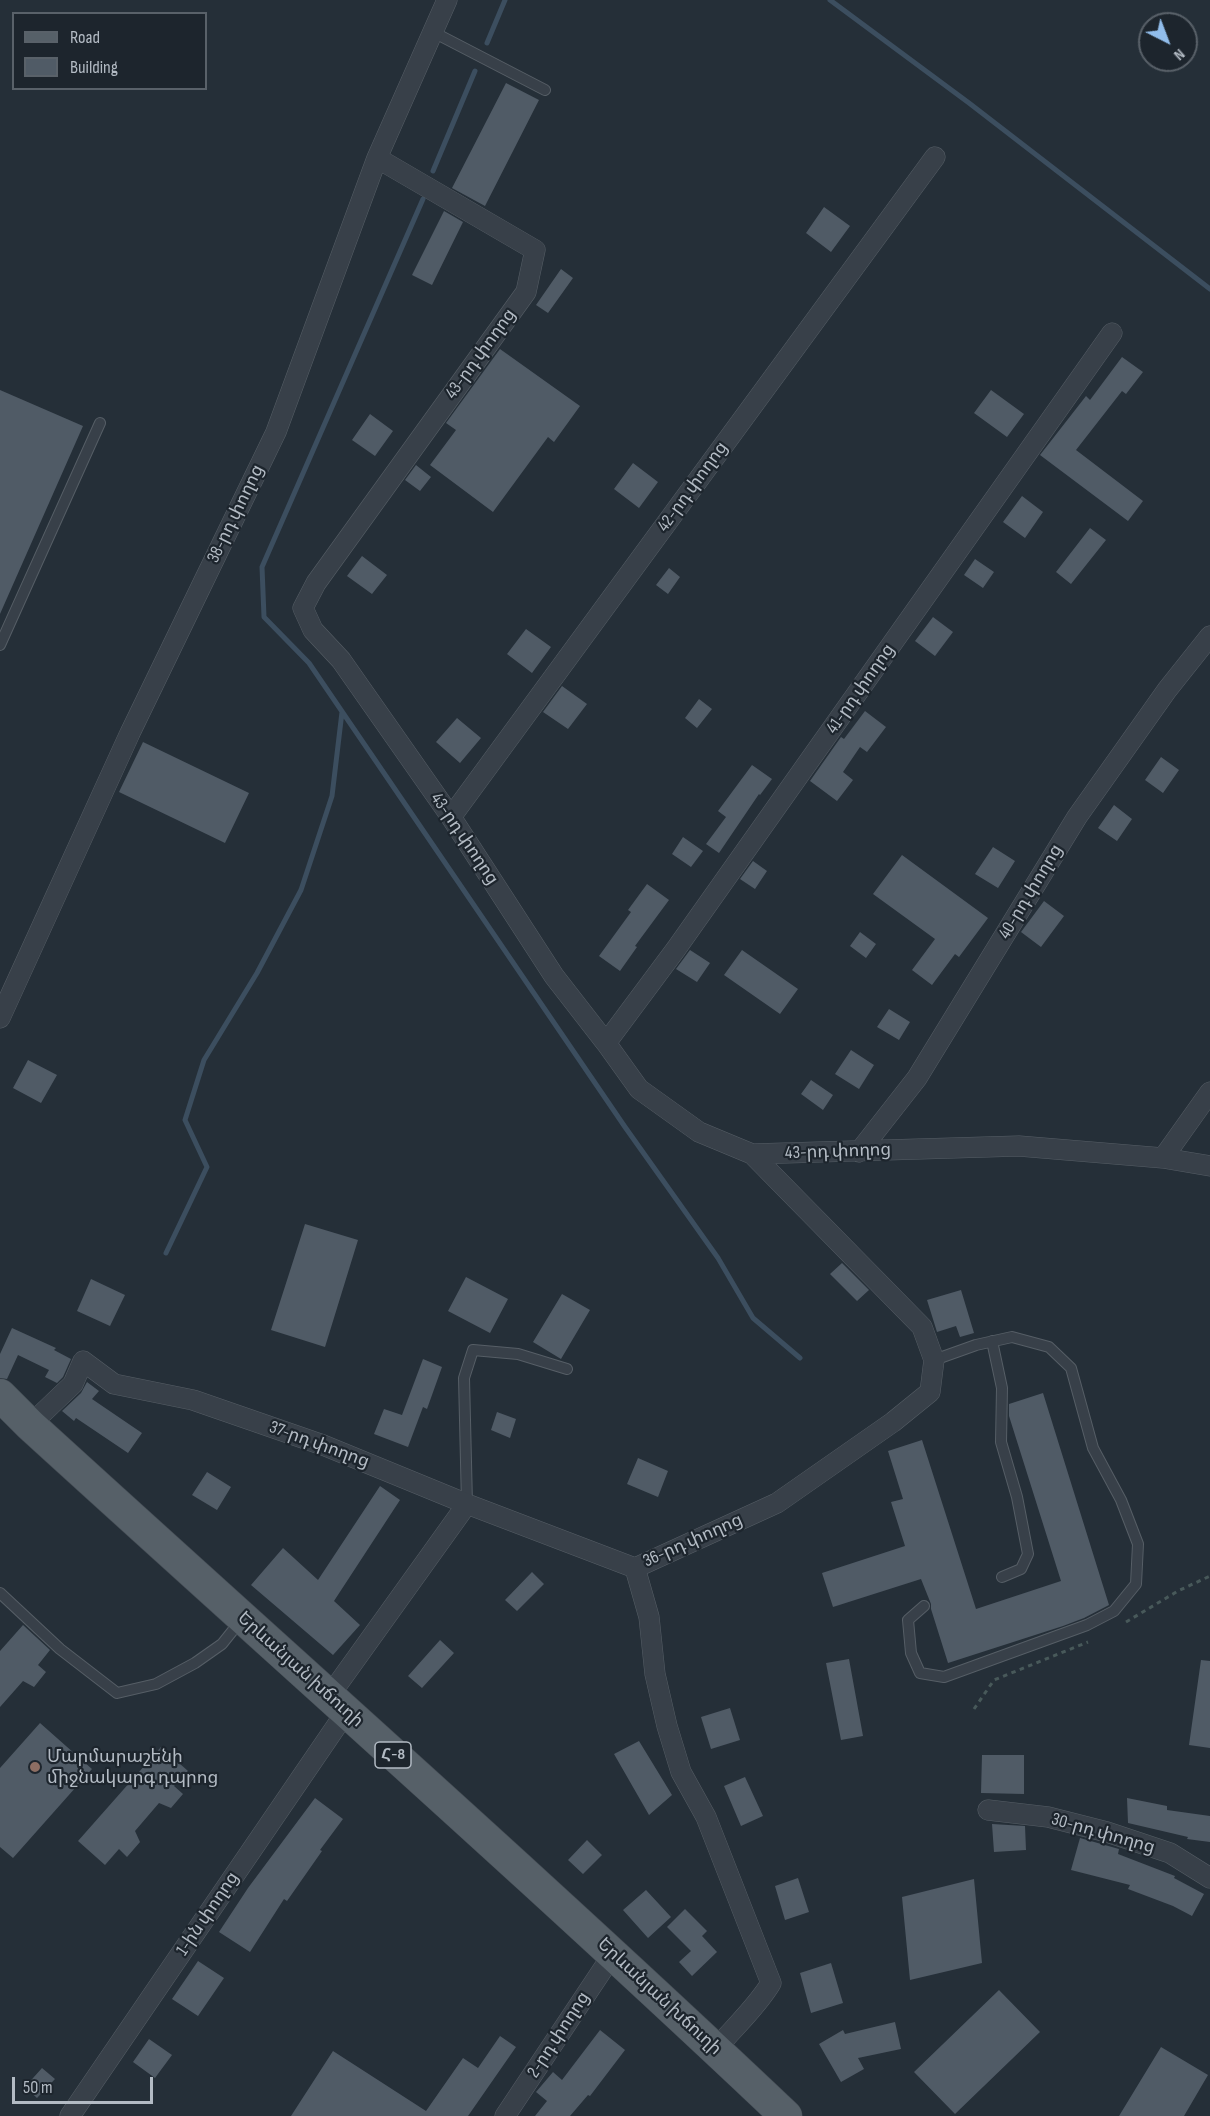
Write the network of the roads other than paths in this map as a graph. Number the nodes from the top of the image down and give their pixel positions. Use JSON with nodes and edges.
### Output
{"nodes":[{"id":1,"x":447,"y":0,"type":"edge"},
{"id":2,"x":433,"y":32,"type":"junction"},
{"id":3,"x":545,"y":90,"type":"dead end"},
{"id":4,"x":935,"y":157,"type":"dead end"},
{"id":5,"x":377,"y":158,"type":"junction"},
{"id":6,"x":1112,"y":333,"type":"dead end"},
{"id":7,"x":100,"y":423,"type":"dead end"},
{"id":8,"x":1210,"y":636,"type":"edge"},
{"id":9,"x":0,"y":645,"type":"edge"},
{"id":10,"x":451,"y":817,"type":"junction"},
{"id":11,"x":0,"y":1018,"type":"edge"},
{"id":12,"x":606,"y":1043,"type":"junction"},
{"id":13,"x":1210,"y":1092,"type":"edge"},
{"id":14,"x":859,"y":1152,"type":"junction"},
{"id":15,"x":752,"y":1154,"type":"junction"},
{"id":16,"x":1163,"y":1158,"type":"junction"},
{"id":17,"x":1210,"y":1166,"type":"edge"},
{"id":18,"x":992,"y":1341,"type":"junction"},
{"id":19,"x":934,"y":1360,"type":"junction"},
{"id":20,"x":567,"y":1369,"type":"dead end"},
{"id":21,"x":0,"y":1395,"type":"edge"},
{"id":22,"x":30,"y":1425,"type":"junction"},
{"id":23,"x":467,"y":1503,"type":"junction"},
{"id":24,"x":635,"y":1568,"type":"junction"},
{"id":25,"x":1002,"y":1578,"type":"dead end"},
{"id":26,"x":0,"y":1593,"type":"edge"},
{"id":27,"x":924,"y":1606,"type":"dead end"},
{"id":28,"x":242,"y":1618,"type":"junction"},
{"id":29,"x":338,"y":1703,"type":"junction"},
{"id":30,"x":988,"y":1810,"type":"dead end"},
{"id":31,"x":1210,"y":1878,"type":"edge"},
{"id":32,"x":612,"y":1954,"type":"junction"},
{"id":33,"x":716,"y":2049,"type":"junction"},
{"id":34,"x":70,"y":2116,"type":"edge"},
{"id":35,"x":505,"y":2116,"type":"edge"},
{"id":36,"x":786,"y":2116,"type":"edge"}],
"edges":[{"from":1,"to":2,"type":"street","name":"38-րդ փողոց"},
{"from":2,"to":3,"type":"lane"},
{"from":2,"to":5,"type":"street","name":"38-րդ փողոց"},
{"from":4,"to":10,"type":"street","name":"42-րդ փողոց"},
{"from":5,"to":10,"type":"street","name":"43-րդ փողոց"},
{"from":5,"to":11,"type":"street","name":"38-րդ փողոց"},
{"from":6,"to":12,"type":"street","name":"41-րդ փողոց"},
{"from":7,"to":9,"type":"lane"},
{"from":8,"to":14,"type":"street","name":"40-րդ փողոց"},
{"from":10,"to":12,"type":"street","name":"43-րդ փողոց"},
{"from":12,"to":15,"type":"street","name":"43-րդ փողոց"},
{"from":13,"to":16,"type":"street"},
{"from":14,"to":15,"type":"street","name":"43-րդ փողոց"},
{"from":14,"to":16,"type":"street","name":"43-րդ փողոց"},
{"from":15,"to":19,"type":"street","name":"36-րդ փողոց"},
{"from":16,"to":17,"type":"street","name":"43-րդ փողոց"},
{"from":18,"to":19,"type":"lane"},
{"from":18,"to":25,"type":"lane"},
{"from":18,"to":27,"type":"lane"},
{"from":19,"to":24,"type":"street","name":"36-րդ փողոց"},
{"from":20,"to":23,"type":"lane"},
{"from":21,"to":22,"type":"main road","name":"Երևանյան խճուղի","number":"Հ-8"},
{"from":22,"to":23,"type":"street","name":"37-րդ փողոց"},
{"from":22,"to":28,"type":"main road","name":"Երևանյան խճուղի","number":"Հ-8"},
{"from":23,"to":24,"type":"street","name":"37-րդ փողոց"},
{"from":23,"to":29,"type":"street","name":"1-ին փողոց"},
{"from":24,"to":33,"type":"street","name":"36-րդ փողոց"},
{"from":26,"to":28,"type":"lane"},
{"from":28,"to":29,"type":"main road","name":"Երևանյան խճուղի","number":"Հ-8"},
{"from":29,"to":32,"type":"main road","name":"Երևանյան խճուղի","number":"Հ-8"},
{"from":29,"to":34,"type":"street","name":"1-ին փողոց"},
{"from":30,"to":31,"type":"street","name":"30-րդ փողոց"},
{"from":32,"to":33,"type":"main road","name":"Երևանյան խճուղի","number":"Հ-8"},
{"from":32,"to":35,"type":"street","name":"2-րդ փողոց"},
{"from":33,"to":36,"type":"main road","name":"Երևանյան խճուղի","number":"Հ-8"}]}
